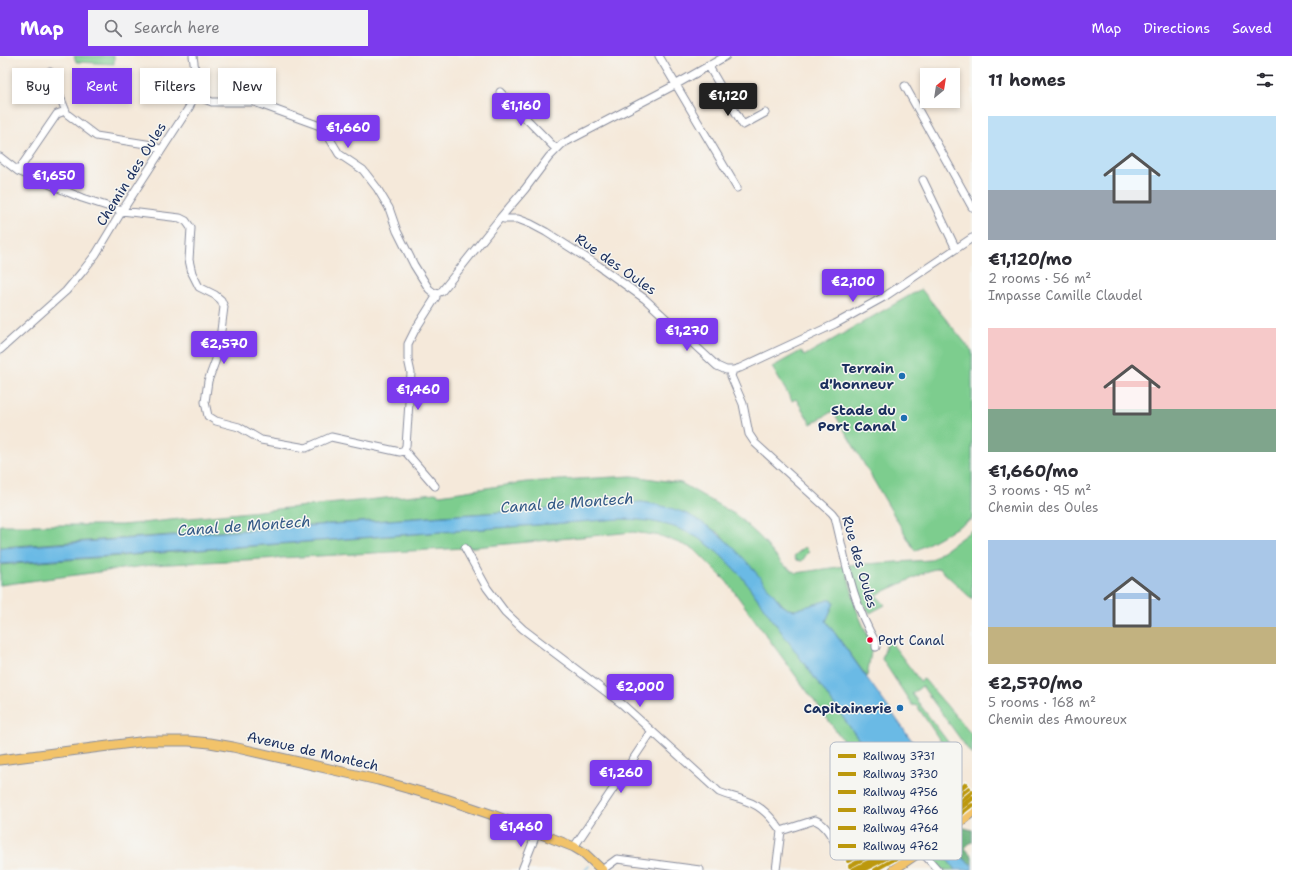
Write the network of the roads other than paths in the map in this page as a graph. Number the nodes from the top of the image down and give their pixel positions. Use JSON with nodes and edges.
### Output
{"nodes":[{"id":1,"x":193,"y":56,"type":"edge"},
{"id":2,"x":659,"y":56,"type":"edge"},
{"id":3,"x":726,"y":56,"type":"edge"},
{"id":4,"x":708,"y":65,"type":"junction"},
{"id":5,"x":195,"y":68,"type":"edge"},
{"id":6,"x":676,"y":84,"type":"junction"},
{"id":7,"x":905,"y":86,"type":"dead end"},
{"id":8,"x":500,"y":92,"type":"dead end"},
{"id":9,"x":210,"y":101,"type":"edge"},
{"id":10,"x":63,"y":104,"type":"edge"},
{"id":11,"x":191,"y":104,"type":"edge"},
{"id":12,"x":65,"y":110,"type":"junction"},
{"id":13,"x":765,"y":113,"type":"dead end"},
{"id":14,"x":556,"y":149,"type":"junction"},
{"id":15,"x":161,"y":150,"type":"junction"},
{"id":16,"x":0,"y":157,"type":"edge"},
{"id":17,"x":18,"y":171,"type":"junction"},
{"id":18,"x":923,"y":180,"type":"dead end"},
{"id":19,"x":737,"y":188,"type":"dead end"},
{"id":20,"x":972,"y":207,"type":"edge"},
{"id":21,"x":122,"y":211,"type":"junction"},
{"id":22,"x":501,"y":217,"type":"junction"},
{"id":23,"x":972,"y":238,"type":"edge"},
{"id":24,"x":956,"y":249,"type":"junction"},
{"id":25,"x":435,"y":294,"type":"junction"},
{"id":26,"x":0,"y":350,"type":"edge"},
{"id":27,"x":733,"y":370,"type":"junction"},
{"id":28,"x":404,"y":450,"type":"junction"},
{"id":29,"x":434,"y":486,"type":"dead end"},
{"id":30,"x":465,"y":548,"type":"dead end"},
{"id":31,"x":876,"y":647,"type":"dead end"},
{"id":32,"x":652,"y":731,"type":"junction"},
{"id":33,"x":0,"y":760,"type":"edge"},
{"id":34,"x":972,"y":812,"type":"edge"},
{"id":35,"x":972,"y":817,"type":"edge"},
{"id":36,"x":962,"y":819,"type":"edge"},
{"id":37,"x":962,"y":821,"type":"edge"},
{"id":38,"x":781,"y":831,"type":"junction"},
{"id":39,"x":537,"y":832,"type":"junction"},
{"id":40,"x":830,"y":834,"type":"edge"},
{"id":41,"x":574,"y":847,"type":"junction"},
{"id":42,"x":908,"y":860,"type":"edge"},
{"id":43,"x":929,"y":860,"type":"edge"},
{"id":44,"x":522,"y":870,"type":"edge"},
{"id":45,"x":602,"y":870,"type":"edge"},
{"id":46,"x":700,"y":870,"type":"edge"},
{"id":47,"x":776,"y":870,"type":"edge"},
{"id":48,"x":893,"y":870,"type":"edge"},
{"id":49,"x":938,"y":870,"type":"edge"}],
"edges":[{"from":1,"to":5,"type":"street"},
{"from":2,"to":6,"type":"street"},
{"from":3,"to":4,"type":"street"},
{"from":4,"to":6,"type":"street"},
{"from":4,"to":13,"type":"street"},
{"from":6,"to":14,"type":"street"},
{"from":6,"to":19,"type":"street"},
{"from":7,"to":20,"type":"street"},
{"from":8,"to":14,"type":"street"},
{"from":9,"to":25,"type":"street"},
{"from":10,"to":12,"type":"street"},
{"from":11,"to":15,"type":"street","name":"Chemin des Oules"},
{"from":12,"to":15,"type":"street"},
{"from":12,"to":17,"type":"street"},
{"from":14,"to":22,"type":"street"},
{"from":15,"to":21,"type":"street","name":"Chemin des Oules"},
{"from":16,"to":17,"type":"street"},
{"from":17,"to":21,"type":"street"},
{"from":18,"to":24,"type":"street"},
{"from":21,"to":26,"type":"street","name":"Chemin des Oules"},
{"from":21,"to":28,"type":"street"},
{"from":22,"to":25,"type":"street"},
{"from":22,"to":27,"type":"street","name":"Rue des Oules"},
{"from":23,"to":24,"type":"street"},
{"from":24,"to":27,"type":"street"},
{"from":25,"to":28,"type":"street"},
{"from":27,"to":31,"type":"street","name":"Rue des Oules"},
{"from":28,"to":29,"type":"street"},
{"from":30,"to":32,"type":"street"},
{"from":32,"to":38,"type":"street"},
{"from":32,"to":41,"type":"street"},
{"from":33,"to":39,"type":"main road","name":"Avenue de Montech"},
{"from":34,"to":36,"type":"main road"},
{"from":35,"to":37,"type":"main road"},
{"from":38,"to":40,"type":"street"},
{"from":38,"to":47,"type":"street"},
{"from":39,"to":41,"type":"main road","name":"Avenue de Montech"},
{"from":39,"to":44,"type":"street"},
{"from":41,"to":45,"type":"main road","name":"Avenue de Montech"},
{"from":42,"to":48,"type":"main road"},
{"from":43,"to":49,"type":"street"},
{"from":45,"to":46,"type":"street"}]}
